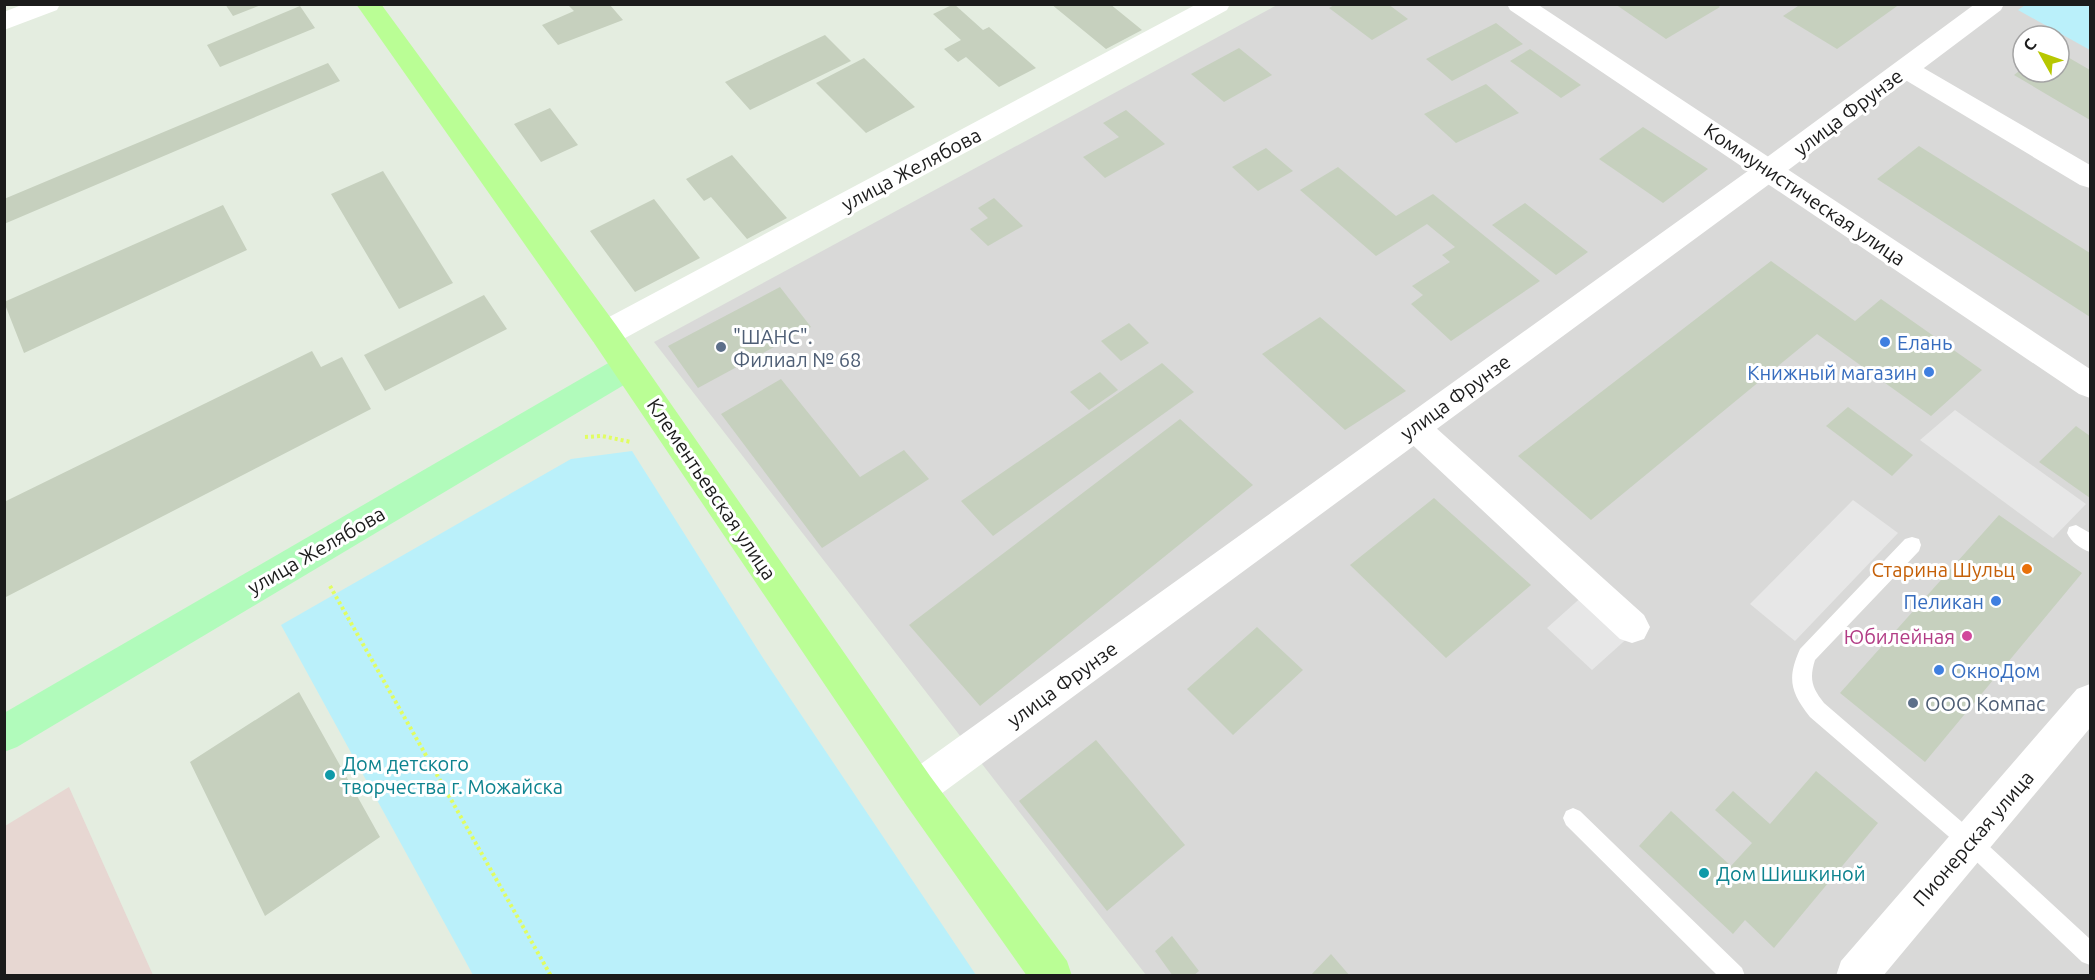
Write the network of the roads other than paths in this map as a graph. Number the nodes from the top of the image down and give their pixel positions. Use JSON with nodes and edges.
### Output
{"nodes":[{"id":1,"x":48,"y":4,"type":"edge"},
{"id":2,"x":368,"y":4,"type":"edge"},
{"id":3,"x":1218,"y":4,"type":"edge"},
{"id":4,"x":1519,"y":4,"type":"edge"},
{"id":5,"x":1992,"y":4,"type":"edge"},
{"id":6,"x":4,"y":21,"type":"edge"},
{"id":7,"x":1906,"y":69,"type":"junction"},
{"id":8,"x":1769,"y":170,"type":"junction"},
{"id":9,"x":2091,"y":178,"type":"edge"},
{"id":10,"x":605,"y":334,"type":"junction"},
{"id":11,"x":628,"y":367,"type":"junction"},
{"id":12,"x":2091,"y":385,"type":"edge"},
{"id":13,"x":1414,"y":427,"type":"junction"},
{"id":14,"x":1912,"y":545,"type":"dead end"},
{"id":15,"x":1632,"y":627,"type":"dead end"},
{"id":16,"x":2091,"y":701,"type":"edge"},
{"id":17,"x":4,"y":734,"type":"edge"},
{"id":18,"x":917,"y":789,"type":"junction"},
{"id":19,"x":1574,"y":818,"type":"dead end"},
{"id":20,"x":1969,"y":841,"type":"junction"},
{"id":21,"x":2091,"y":954,"type":"edge"},
{"id":22,"x":1052,"y":975,"type":"edge"},
{"id":23,"x":1734,"y":975,"type":"edge"},
{"id":24,"x":1856,"y":975,"type":"edge"}],
"edges":[{"from":1,"to":6,"type":"street"},
{"from":2,"to":10,"type":"main road","name":"Клементьевская улица"},
{"from":3,"to":10,"type":"street","name":"улица Желябова"},
{"from":4,"to":8,"type":"street","name":"Коммунистическая улица"},
{"from":5,"to":7,"type":"street","name":"улица Фрунзе"},
{"from":7,"to":8,"type":"street","name":"улица Фрунзе"},
{"from":7,"to":9,"type":"street"},
{"from":8,"to":12,"type":"street","name":"Коммунистическая улица"},
{"from":8,"to":13,"type":"street","name":"улица Фрунзе"},
{"from":10,"to":11,"type":"main road","name":"Клементьевская улица"},
{"from":11,"to":17,"type":"main road","name":"улица Желябова"},
{"from":11,"to":18,"type":"main road","name":"Клементьевская улица"},
{"from":13,"to":15,"type":"street"},
{"from":13,"to":18,"type":"street","name":"улица Фрунзе"},
{"from":14,"to":20,"type":"lane"},
{"from":16,"to":20,"type":"street","name":"Пионерская улица"},
{"from":18,"to":22,"type":"main road","name":"Клементьевская улица"},
{"from":19,"to":23,"type":"lane"},
{"from":20,"to":21,"type":"lane"},
{"from":20,"to":24,"type":"street","name":"Пионерская улица"}]}
